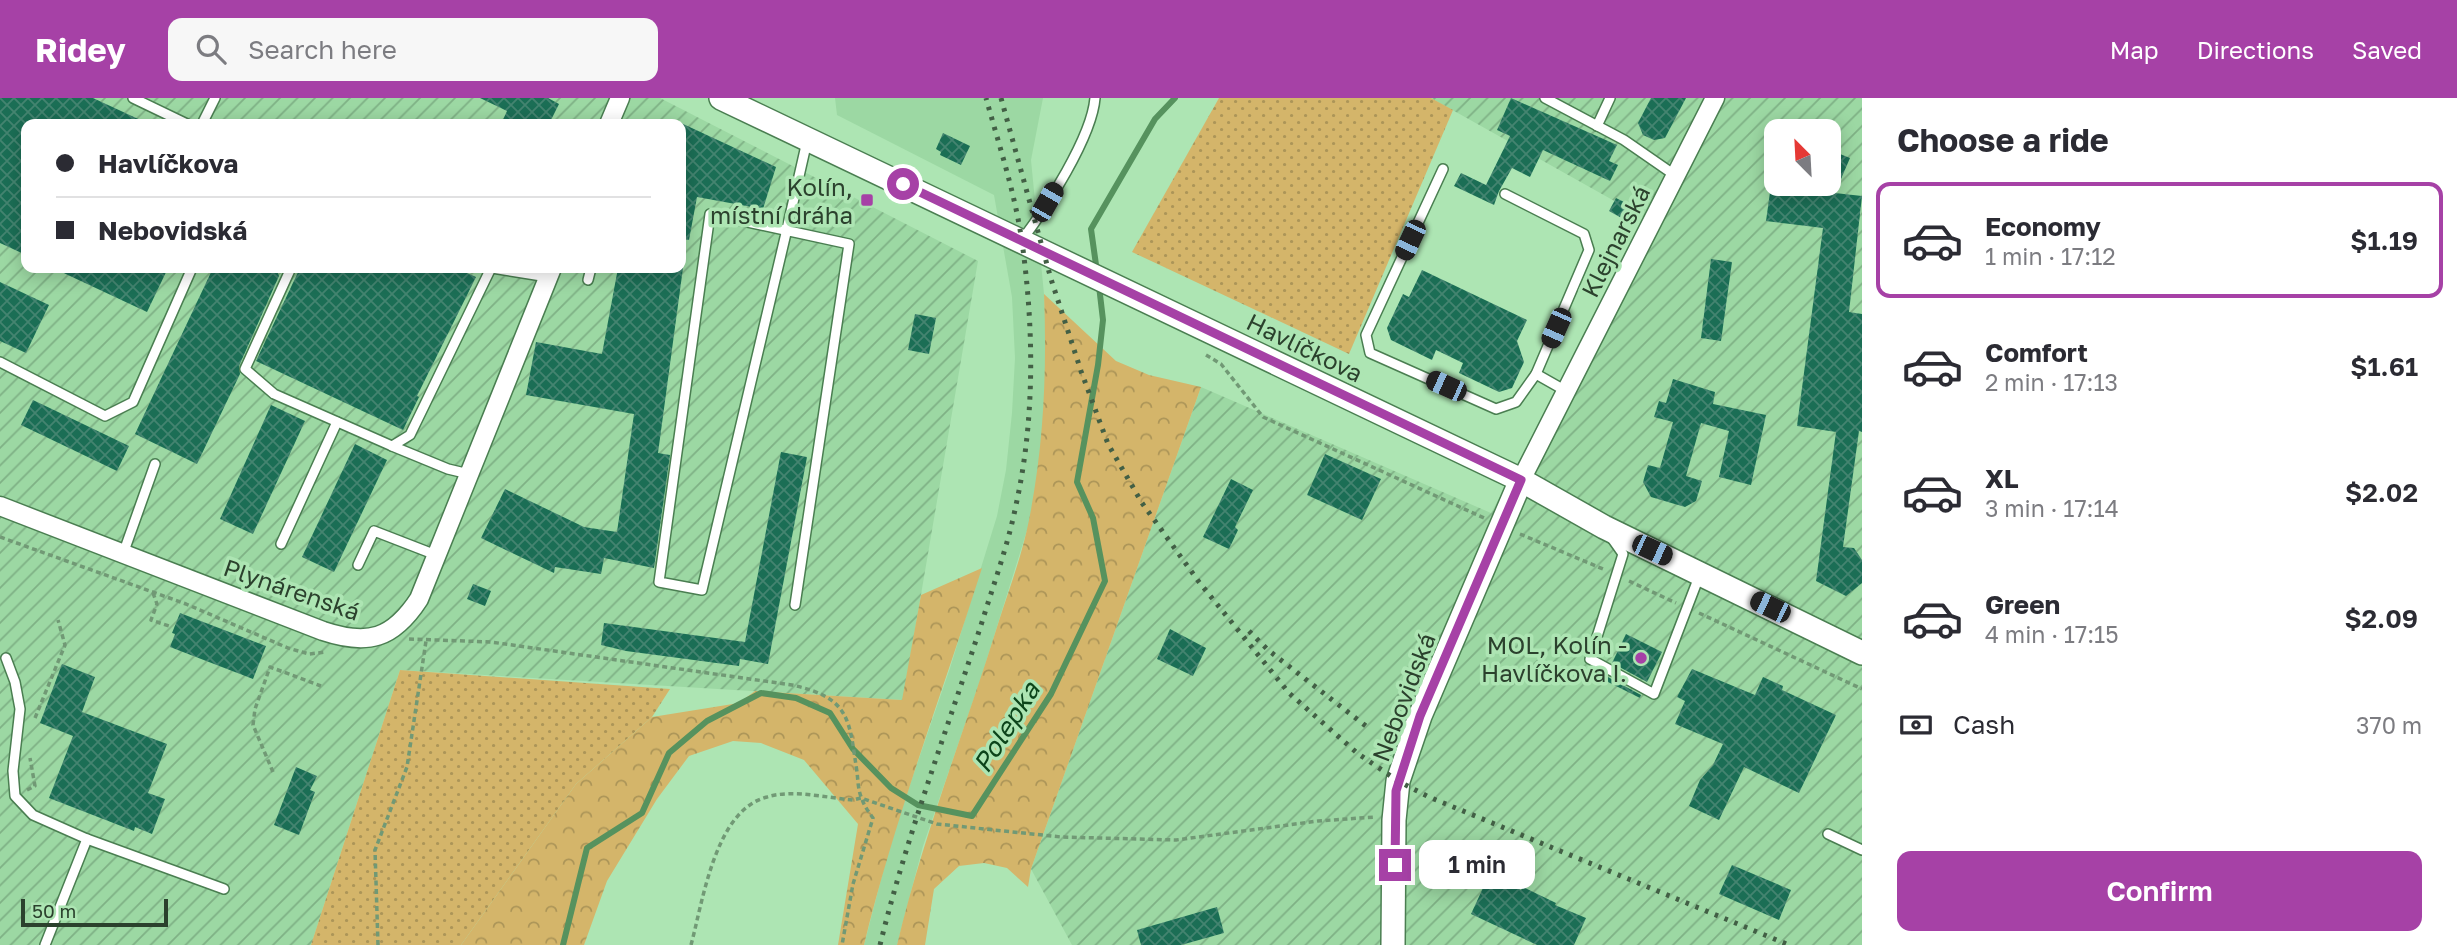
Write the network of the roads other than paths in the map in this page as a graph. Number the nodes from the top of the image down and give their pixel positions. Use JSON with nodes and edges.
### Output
{"nodes":[{"id":1,"x":133,"y":98,"type":"edge"},
{"id":2,"x":215,"y":98,"type":"edge"},
{"id":3,"x":620,"y":98,"type":"edge"},
{"id":4,"x":721,"y":98,"type":"edge"},
{"id":5,"x":1095,"y":98,"type":"edge"},
{"id":6,"x":1545,"y":98,"type":"edge"},
{"id":7,"x":1610,"y":98,"type":"edge"},
{"id":8,"x":1715,"y":98,"type":"edge"},
{"id":9,"x":177,"y":119,"type":"edge"},
{"id":10,"x":204,"y":119,"type":"edge"},
{"id":11,"x":611,"y":119,"type":"edge"},
{"id":12,"x":1597,"y":126,"type":"junction"},
{"id":13,"x":808,"y":140,"type":"junction"},
{"id":14,"x":1443,"y":169,"type":"dead end"},
{"id":15,"x":1676,"y":176,"type":"junction"},
{"id":16,"x":1505,"y":194,"type":"dead end"},
{"id":17,"x":787,"y":229,"type":"junction"},
{"id":18,"x":1022,"y":240,"type":"junction"},
{"id":19,"x":190,"y":273,"type":"edge"},
{"id":20,"x":289,"y":273,"type":"edge"},
{"id":21,"x":489,"y":273,"type":"edge"},
{"id":22,"x":550,"y":273,"type":"edge"},
{"id":23,"x":590,"y":273,"type":"edge"},
{"id":24,"x":588,"y":280,"type":"dead end"},
{"id":25,"x":0,"y":362,"type":"edge"},
{"id":26,"x":1536,"y":374,"type":"junction"},
{"id":27,"x":1566,"y":391,"type":"junction"},
{"id":28,"x":337,"y":422,"type":"junction"},
{"id":29,"x":391,"y":446,"type":"junction"},
{"id":30,"x":155,"y":464,"type":"dead end"},
{"id":31,"x":469,"y":474,"type":"junction"},
{"id":32,"x":1521,"y":480,"type":"junction"},
{"id":33,"x":0,"y":506,"type":"edge"},
{"id":34,"x":1604,"y":527,"type":"junction"},
{"id":35,"x":281,"y":544,"type":"dead end"},
{"id":36,"x":123,"y":554,"type":"junction"},
{"id":37,"x":436,"y":555,"type":"junction"},
{"id":38,"x":359,"y":565,"type":"dead end"},
{"id":39,"x":1700,"y":573,"type":"junction"},
{"id":40,"x":796,"y":605,"type":"dead end"},
{"id":41,"x":1862,"y":653,"type":"edge"},
{"id":42,"x":6,"y":658,"type":"dead end"},
{"id":43,"x":1828,"y":834,"type":"dead end"},
{"id":44,"x":87,"y":839,"type":"junction"},
{"id":45,"x":1862,"y":850,"type":"edge"},
{"id":46,"x":224,"y":889,"type":"dead end"},
{"id":47,"x":45,"y":945,"type":"edge"},
{"id":48,"x":1394,"y":945,"type":"edge"}],
"edges":[{"from":1,"to":9,"type":"lane"},
{"from":2,"to":10,"type":"lane"},
{"from":3,"to":11,"type":"street"},
{"from":4,"to":13,"type":"street","name":"Havlíčkova"},
{"from":5,"to":18,"type":"lane"},
{"from":6,"to":12,"type":"lane"},
{"from":7,"to":12,"type":"lane"},
{"from":8,"to":15,"type":"street","name":"Klejnarská"},
{"from":12,"to":15,"type":"lane"},
{"from":13,"to":17,"type":"lane"},
{"from":13,"to":18,"type":"street","name":"Havlíčkova"},
{"from":14,"to":26,"type":"lane"},
{"from":15,"to":27,"type":"street","name":"Klejnarská"},
{"from":16,"to":26,"type":"lane"},
{"from":17,"to":17,"type":"lane"},
{"from":17,"to":40,"type":"lane"},
{"from":18,"to":32,"type":"street","name":"Havlíčkova"},
{"from":19,"to":25,"type":"lane"},
{"from":20,"to":28,"type":"lane"},
{"from":21,"to":29,"type":"lane"},
{"from":22,"to":31,"type":"street","name":"Plynárenská"},
{"from":23,"to":24,"type":"lane"},
{"from":26,"to":27,"type":"lane"},
{"from":27,"to":32,"type":"street","name":"Klejnarská"},
{"from":28,"to":29,"type":"lane"},
{"from":28,"to":35,"type":"lane"},
{"from":29,"to":31,"type":"lane"},
{"from":30,"to":36,"type":"lane"},
{"from":31,"to":37,"type":"street","name":"Plynárenská"},
{"from":32,"to":34,"type":"street","name":"Havlíčkova"},
{"from":32,"to":48,"type":"street","name":"Nebovidská"},
{"from":33,"to":36,"type":"street","name":"Plynárenská"},
{"from":34,"to":39,"type":"street","name":"Havlíčkova"},
{"from":34,"to":39,"type":"lane"},
{"from":36,"to":37,"type":"street","name":"Plynárenská"},
{"from":37,"to":38,"type":"lane"},
{"from":39,"to":41,"type":"street","name":"Havlíčkova"},
{"from":42,"to":44,"type":"lane"},
{"from":43,"to":45,"type":"lane"},
{"from":44,"to":46,"type":"lane"},
{"from":44,"to":47,"type":"lane"}]}
